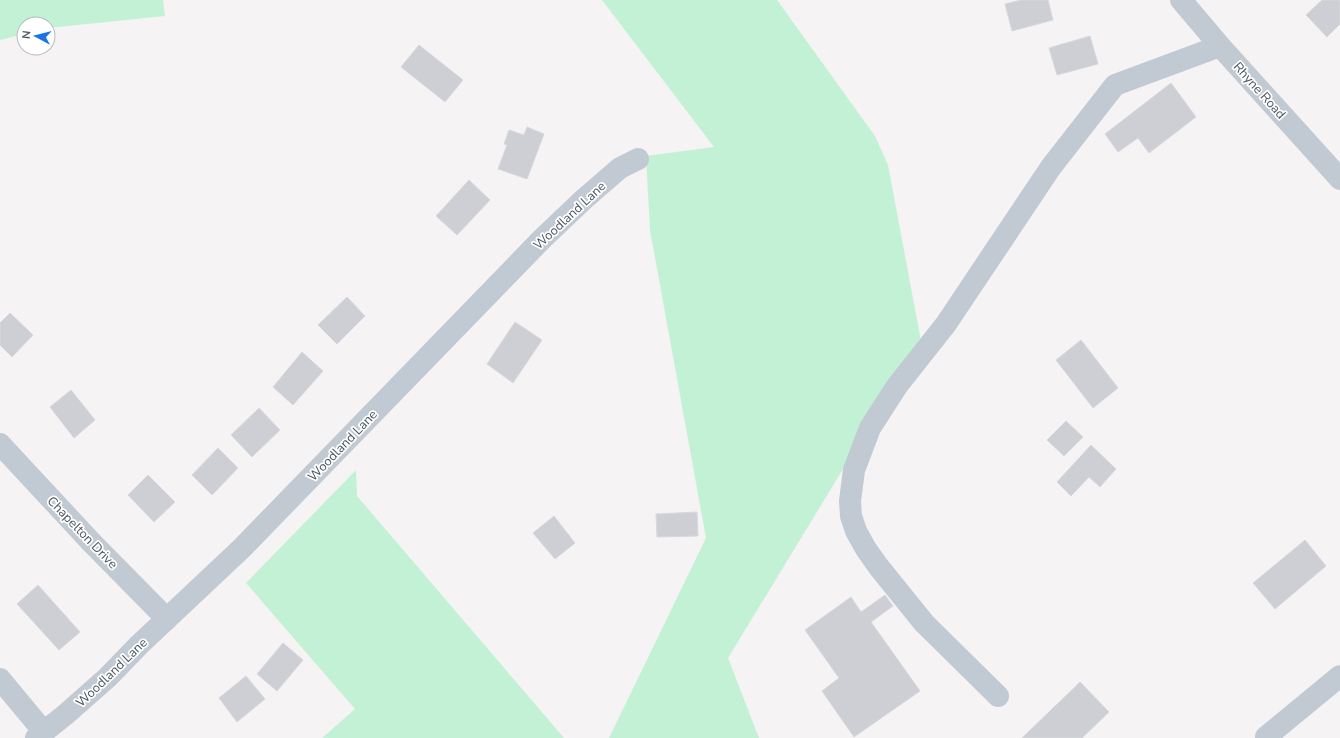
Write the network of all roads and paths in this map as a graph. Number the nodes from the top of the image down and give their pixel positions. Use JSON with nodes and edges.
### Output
{"nodes":[{"id":1,"x":1181,"y":0,"type":"edge"},
{"id":2,"x":1220,"y":46,"type":"junction"},
{"id":3,"x":638,"y":159,"type":"dead end"},
{"id":4,"x":1340,"y":180,"type":"edge"},
{"id":5,"x":0,"y":444,"type":"edge"},
{"id":6,"x":167,"y":619,"type":"junction"},
{"id":7,"x":1340,"y":676,"type":"edge"},
{"id":8,"x":0,"y":679,"type":"edge"},
{"id":9,"x":998,"y":696,"type":"dead end"},
{"id":10,"x":40,"y":735,"type":"edge"},
{"id":11,"x":1266,"y":737,"type":"edge"}],
"edges":[{"from":1,"to":2,"type":"street","name":"Rhyne Road"},
{"from":2,"to":4,"type":"street","name":"Rhyne Road"},
{"from":2,"to":9,"type":"street"},
{"from":3,"to":6,"type":"street","name":"Woodland Lane"},
{"from":5,"to":6,"type":"street","name":"Chapelton Drive"},
{"from":6,"to":10,"type":"street","name":"Woodland Lane"},
{"from":7,"to":11,"type":"street"},
{"from":8,"to":10,"type":"street","name":"Woodland Lane"}]}
